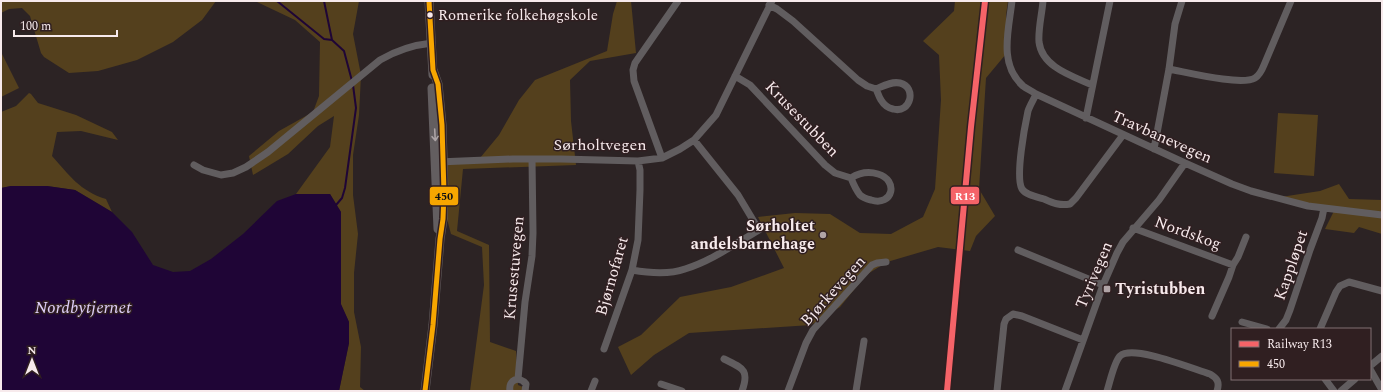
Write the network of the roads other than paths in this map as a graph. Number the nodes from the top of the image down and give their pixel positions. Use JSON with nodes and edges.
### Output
{"nodes":[{"id":1,"x":429,"y":1,"type":"edge"},
{"id":2,"x":678,"y":1,"type":"edge"},
{"id":3,"x":1012,"y":1,"type":"edge"},
{"id":4,"x":1043,"y":1,"type":"edge"},
{"id":5,"x":1110,"y":1,"type":"edge"},
{"id":6,"x":1182,"y":1,"type":"edge"},
{"id":7,"x":1291,"y":1,"type":"edge"},
{"id":8,"x":770,"y":3,"type":"edge"},
{"id":9,"x":432,"y":42,"type":"junction"},
{"id":10,"x":1169,"y":69,"type":"junction"},
{"id":11,"x":735,"y":76,"type":"junction"},
{"id":12,"x":1092,"y":85,"type":"junction"},
{"id":13,"x":876,"y":89,"type":"junction"},
{"id":14,"x":1036,"y":94,"type":"junction"},
{"id":15,"x":1086,"y":118,"type":"junction"},
{"id":16,"x":1123,"y":135,"type":"junction"},
{"id":17,"x":694,"y":140,"type":"junction"},
{"id":18,"x":1154,"y":149,"type":"junction"},
{"id":19,"x":662,"y":158,"type":"junction"},
{"id":20,"x":532,"y":159,"type":"junction"},
{"id":21,"x":440,"y":161,"type":"junction"},
{"id":22,"x":638,"y":161,"type":"junction"},
{"id":23,"x":1185,"y":163,"type":"junction"},
{"id":24,"x":194,"y":165,"type":"dead end"},
{"id":25,"x":851,"y":178,"type":"junction"},
{"id":26,"x":1324,"y":208,"type":"junction"},
{"id":27,"x":1382,"y":215,"type":"edge"},
{"id":28,"x":1133,"y":228,"type":"junction"},
{"id":29,"x":1246,"y":237,"type":"dead end"},
{"id":30,"x":1018,"y":250,"type":"dead end"},
{"id":31,"x":886,"y":262,"type":"dead end"},
{"id":32,"x":1233,"y":264,"type":"junction"},
{"id":33,"x":632,"y":270,"type":"junction"},
{"id":34,"x":1104,"y":285,"type":"junction"},
{"id":35,"x":1382,"y":291,"type":"edge"},
{"id":36,"x":1212,"y":316,"type":"dead end"},
{"id":37,"x":1242,"y":322,"type":"dead end"},
{"id":38,"x":1263,"y":328,"type":"edge"},
{"id":39,"x":1280,"y":328,"type":"edge"},
{"id":40,"x":1320,"y":328,"type":"edge"},
{"id":41,"x":1083,"y":340,"type":"junction"},
{"id":42,"x":864,"y":341,"type":"dead end"},
{"id":43,"x":604,"y":349,"type":"dead end"},
{"id":44,"x":1382,"y":356,"type":"edge"},
{"id":45,"x":724,"y":359,"type":"dead end"},
{"id":46,"x":1371,"y":367,"type":"edge"},
{"id":47,"x":1371,"y":370,"type":"edge"},
{"id":48,"x":518,"y":379,"type":"junction"},
{"id":49,"x":1327,"y":380,"type":"edge"},
{"id":50,"x":1354,"y":380,"type":"edge"},
{"id":51,"x":595,"y":381,"type":"dead end"},
{"id":52,"x":661,"y":384,"type":"dead end"},
{"id":53,"x":1382,"y":390,"type":"edge"},
{"id":54,"x":425,"y":391,"type":"edge"},
{"id":55,"x":510,"y":391,"type":"edge"},
{"id":56,"x":525,"y":391,"type":"edge"},
{"id":57,"x":591,"y":391,"type":"edge"},
{"id":58,"x":682,"y":391,"type":"edge"},
{"id":59,"x":742,"y":391,"type":"edge"},
{"id":60,"x":788,"y":391,"type":"edge"},
{"id":61,"x":856,"y":391,"type":"edge"},
{"id":62,"x":998,"y":391,"type":"edge"},
{"id":63,"x":1065,"y":391,"type":"edge"},
{"id":64,"x":1107,"y":391,"type":"edge"},
{"id":65,"x":1217,"y":391,"type":"edge"},
{"id":66,"x":1334,"y":391,"type":"edge"},
{"id":67,"x":1341,"y":391,"type":"edge"}],
"edges":[{"from":1,"to":9,"type":"main road"},
{"from":2,"to":19,"type":"street"},
{"from":3,"to":14,"type":"street","name":"Travbanevegen"},
{"from":4,"to":12,"type":"street"},
{"from":5,"to":12,"type":"street"},
{"from":6,"to":10,"type":"street"},
{"from":7,"to":10,"type":"street"},
{"from":8,"to":11,"type":"street","name":"Sørholtvegen"},
{"from":8,"to":13,"type":"street"},
{"from":9,"to":21,"type":"main road"},
{"from":9,"to":24,"type":"street"},
{"from":10,"to":18,"type":"street"},
{"from":11,"to":17,"type":"street","name":"Sørholtvegen"},
{"from":11,"to":25,"type":"street","name":"Krusestubben"},
{"from":12,"to":15,"type":"street"},
{"from":13,"to":13,"type":"street"},
{"from":14,"to":15,"type":"street","name":"Travbanevegen"},
{"from":14,"to":16,"type":"street"},
{"from":15,"to":16,"type":"street","name":"Travbanevegen"},
{"from":16,"to":18,"type":"street","name":"Travbanevegen"},
{"from":17,"to":19,"type":"street","name":"Sørholtvegen"},
{"from":17,"to":33,"type":"street"},
{"from":18,"to":23,"type":"street","name":"Travbanevegen"},
{"from":19,"to":22,"type":"street","name":"Sørholtvegen"},
{"from":20,"to":21,"type":"street","name":"Sørholtvegen"},
{"from":20,"to":22,"type":"street","name":"Sørholtvegen"},
{"from":20,"to":48,"type":"street","name":"Krusestuvegen"},
{"from":21,"to":54,"type":"main road"},
{"from":22,"to":33,"type":"street","name":"Bjørnofaret"},
{"from":23,"to":26,"type":"street","name":"Travbanevegen"},
{"from":23,"to":28,"type":"street","name":"Tyrivegen"},
{"from":25,"to":25,"type":"street"},
{"from":26,"to":27,"type":"street","name":"Travbanevegen"},
{"from":26,"to":39,"type":"street","name":"Kappløpet"},
{"from":28,"to":32,"type":"street","name":"Nordskog"},
{"from":28,"to":34,"type":"street","name":"Tyrivegen"},
{"from":29,"to":32,"type":"street","name":"Nordskog"},
{"from":30,"to":34,"type":"street"},
{"from":31,"to":60,"type":"street","name":"Bjørkevegen"},
{"from":32,"to":36,"type":"street","name":"Nordskog"},
{"from":33,"to":43,"type":"street","name":"Bjørnofaret"},
{"from":34,"to":41,"type":"street","name":"Tyrivegen"},
{"from":35,"to":40,"type":"street"},
{"from":37,"to":38,"type":"street"},
{"from":41,"to":62,"type":"street"},
{"from":41,"to":63,"type":"street","name":"Tyrivegen"},
{"from":42,"to":61,"type":"street"},
{"from":44,"to":46,"type":"street"},
{"from":45,"to":59,"type":"street"},
{"from":47,"to":53,"type":"street"},
{"from":48,"to":55,"type":"street","name":"Krusestuvegen"},
{"from":48,"to":56,"type":"street"},
{"from":49,"to":66,"type":"street"},
{"from":50,"to":67,"type":"street"},
{"from":51,"to":57,"type":"street"},
{"from":52,"to":58,"type":"street"},
{"from":64,"to":65,"type":"street"}]}
